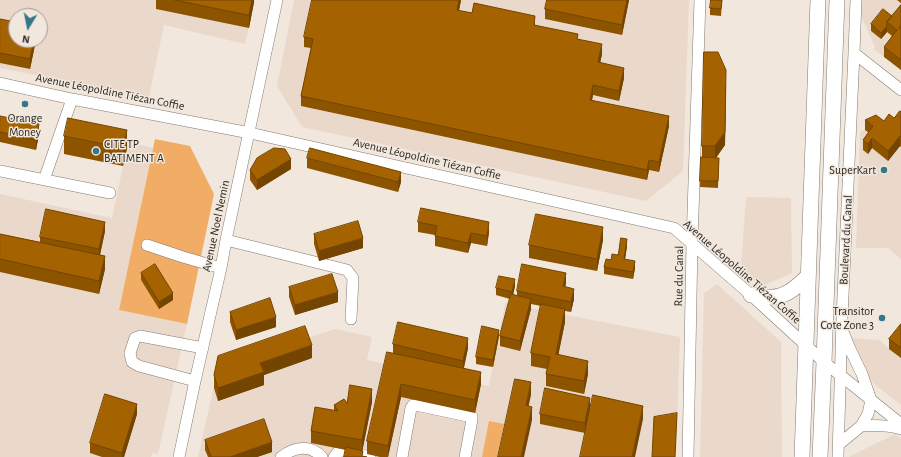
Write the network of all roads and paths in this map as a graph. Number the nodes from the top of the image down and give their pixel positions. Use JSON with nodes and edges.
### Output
{"nodes":[{"id":1,"x":276,"y":0,"type":"edge"},
{"id":2,"x":700,"y":0,"type":"edge"},
{"id":3,"x":818,"y":0,"type":"edge"},
{"id":4,"x":837,"y":0,"type":"edge"},
{"id":5,"x":856,"y":0,"type":"edge"},
{"id":6,"x":854,"y":53,"type":"junction"},
{"id":7,"x":0,"y":83,"type":"edge"},
{"id":8,"x":901,"y":90,"type":"edge"},
{"id":9,"x":72,"y":99,"type":"junction"},
{"id":10,"x":250,"y":132,"type":"junction"},
{"id":11,"x":0,"y":171,"type":"edge"},
{"id":12,"x":44,"y":180,"type":"junction"},
{"id":13,"x":110,"y":193,"type":"dead end"},
{"id":14,"x":226,"y":240,"type":"junction"},
{"id":15,"x":692,"y":244,"type":"junction"},
{"id":16,"x":147,"y":245,"type":"dead end"},
{"id":17,"x":221,"y":268,"type":"junction"},
{"id":18,"x":808,"y":276,"type":"junction"},
{"id":19,"x":751,"y":295,"type":"junction"},
{"id":20,"x":351,"y":319,"type":"dead end"},
{"id":21,"x":842,"y":328,"type":"junction"},
{"id":22,"x":806,"y":346,"type":"junction"},
{"id":23,"x":203,"y":348,"type":"junction"},
{"id":24,"x":824,"y":362,"type":"junction"},
{"id":25,"x":841,"y":376,"type":"junction"},
{"id":26,"x":195,"y":380,"type":"junction"},
{"id":27,"x":871,"y":400,"type":"junction"},
{"id":28,"x":901,"y":424,"type":"edge"},
{"id":29,"x":861,"y":426,"type":"junction"},
{"id":30,"x":901,"y":429,"type":"edge"},
{"id":31,"x":838,"y":445,"type":"junction"},
{"id":32,"x":178,"y":457,"type":"edge"},
{"id":33,"x":281,"y":457,"type":"edge"},
{"id":34,"x":322,"y":457,"type":"edge"},
{"id":35,"x":334,"y":457,"type":"edge"},
{"id":36,"x":370,"y":457,"type":"edge"},
{"id":37,"x":402,"y":457,"type":"edge"},
{"id":38,"x":465,"y":457,"type":"edge"},
{"id":39,"x":688,"y":457,"type":"edge"},
{"id":40,"x":802,"y":457,"type":"edge"},
{"id":41,"x":820,"y":457,"type":"edge"},
{"id":42,"x":838,"y":457,"type":"edge"}],
"edges":[{"from":1,"to":10,"type":"street","name":"Avenue Noel Nemin"},
{"from":2,"to":15,"type":"street","name":"Rue du Canal"},
{"from":3,"to":18,"type":"main road"},
{"from":4,"to":24,"type":"main road","name":"Boulevard du Canal"},
{"from":5,"to":6,"type":"street","name":"Boulevard du Canal"},
{"from":6,"to":8,"type":"street"},
{"from":6,"to":21,"type":"street","name":"Boulevard du Canal"},
{"from":7,"to":9,"type":"street","name":"Avenue Léopoldine Tiézan Coffie"},
{"from":9,"to":10,"type":"street","name":"Avenue Léopoldine Tiézan Coffie"},
{"from":9,"to":12,"type":"street"},
{"from":10,"to":14,"type":"street","name":"Avenue Noel Nemin"},
{"from":10,"to":15,"type":"street","name":"Avenue Léopoldine Tiézan Coffie"},
{"from":11,"to":12,"type":"street"},
{"from":12,"to":13,"type":"street"},
{"from":14,"to":17,"type":"street","name":"Avenue Noel Nemin"},
{"from":14,"to":20,"type":"street"},
{"from":15,"to":19,"type":"street","name":"Avenue Léopoldine Tiézan Coffie"},
{"from":15,"to":39,"type":"street","name":"Rue du Canal"},
{"from":16,"to":17,"type":"street"},
{"from":17,"to":23,"type":"street","name":"Avenue Noel Nemin"},
{"from":18,"to":19,"type":"main road"},
{"from":18,"to":22,"type":"main road"},
{"from":19,"to":22,"type":"street","name":"Avenue Léopoldine Tiézan Coffie"},
{"from":21,"to":25,"type":"street","name":"Boulevard du Canal"},
{"from":21,"to":27,"type":"street"},
{"from":22,"to":24,"type":"street","name":"Avenue Léopoldine Tiézan Coffie"},
{"from":22,"to":40,"type":"main road"},
{"from":23,"to":26,"type":"street","name":"Avenue Noel Nemin"},
{"from":23,"to":26,"type":"street"},
{"from":24,"to":25,"type":"street","name":"Avenue Léopoldine Tiézan Coffie"},
{"from":24,"to":41,"type":"main road","name":"Boulevard du Canal"},
{"from":25,"to":27,"type":"street","name":"Avenue Léopoldine Tiézan Coffie"},
{"from":25,"to":31,"type":"street","name":"Boulevard du Canal"},
{"from":26,"to":32,"type":"street","name":"Avenue Noel Nemin"},
{"from":27,"to":28,"type":"street","name":"Avenue Léopoldine Tiézan Coffie"},
{"from":27,"to":29,"type":"street"},
{"from":29,"to":30,"type":"street"},
{"from":29,"to":31,"type":"street"},
{"from":31,"to":42,"type":"street","name":"Boulevard du Canal"},
{"from":33,"to":34,"type":"street"},
{"from":35,"to":36,"type":"street"},
{"from":37,"to":38,"type":"street"}]}
